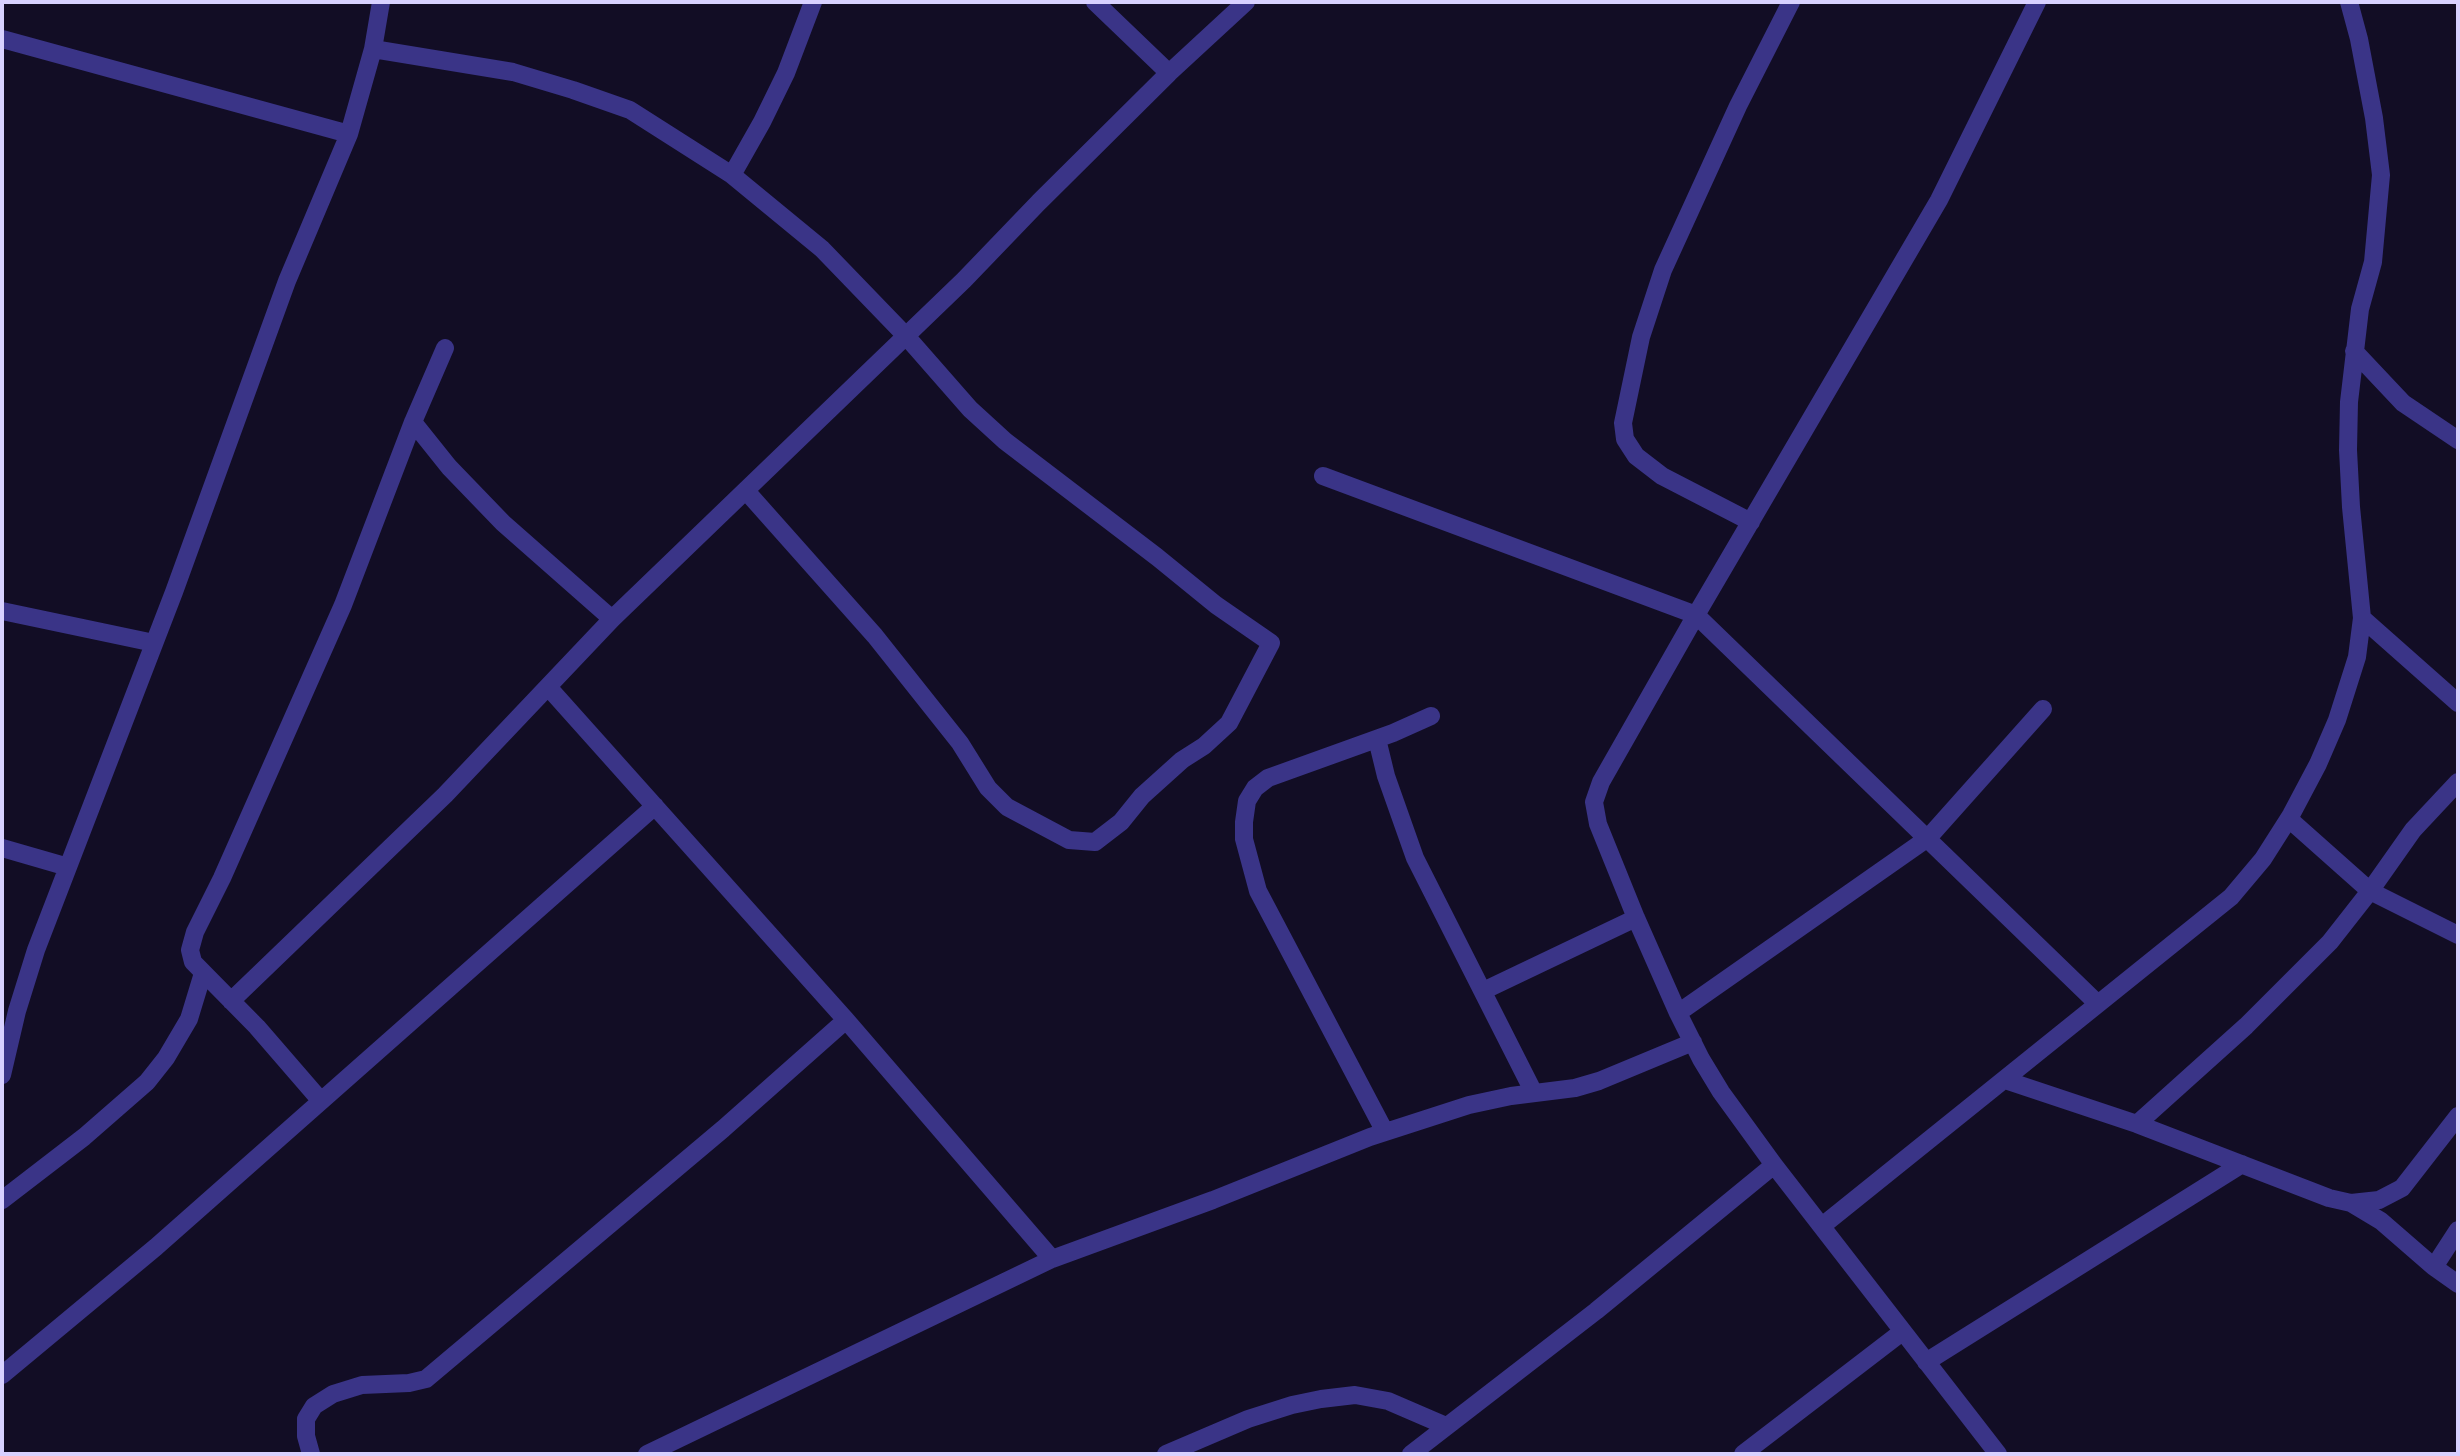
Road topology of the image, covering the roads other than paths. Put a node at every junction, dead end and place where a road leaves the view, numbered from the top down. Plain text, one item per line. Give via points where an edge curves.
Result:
1 (381, 2) edge
2 (813, 2) edge
3 (1095, 2) edge
4 (1246, 2) edge
5 (1791, 2) edge
6 (2037, 2) edge
7 (2348, 2) edge
8 (2, 39) edge
9 (373, 49) junction
10 (1169, 73) junction
11 (349, 134) junction
12 (732, 175) junction
13 (906, 336) junction
14 (445, 348) dead end
15 (2354, 351) junction
16 (413, 422) junction
17 (2458, 440) edge
18 (1323, 476) dead end
19 (747, 492) junction
20 (1751, 522) junction
21 (2, 611) edge
22 (1696, 615) junction
23 (2362, 618) junction
24 (612, 620) junction
25 (154, 643) junction
26 (549, 688) junction
27 (2458, 703) edge
28 (2043, 709) dead end
29 (1431, 716) dead end
30 (1377, 739) junction
31 (2458, 782) edge
32 (655, 806) junction
33 (2289, 818) junction
34 (1928, 838) junction
35 (2, 848) edge
36 (68, 867) junction
37 (2370, 891) junction
38 (1636, 918) junction
39 (2458, 935) edge
40 (203, 973) junction
41 (1483, 991) junction
42 (231, 1001) junction
43 (2098, 1004) junction
44 (1678, 1013) junction
45 (846, 1020) junction
46 (1693, 1042) junction
47 (2, 1075) edge
48 (2005, 1080) junction
49 (1534, 1093) junction
50 (321, 1101) junction
51 (2458, 1116) edge
52 (2137, 1124) junction
53 (1385, 1132) junction
54 (2242, 1164) junction
55 (1774, 1165) junction
56 (2, 1200) edge
57 (2351, 1203) junction
58 (1822, 1226) junction
59 (2458, 1230) edge
60 (1052, 1259) junction
61 (2434, 1267) junction
62 (2458, 1284) edge
63 (1902, 1332) junction
64 (1926, 1362) junction
65 (2, 1375) edge
66 (1446, 1426) junction
67 (311, 1454) edge
68 (647, 1454) edge
69 (1166, 1454) edge
70 (1411, 1454) edge
71 (1743, 1454) edge
72 (1998, 1454) edge

1 - 9 street
2 - 12 street via 786,73
3 - 10 street
4 - 10 street
5 - 20 street via 1663,270 1641,337 1623,423 1625,439 1645,463
6 - 20 street via 1939,200
7 - 15 street via 2371,98 2381,175 2373,262
8 - 11 street
9 - 11 street
9 - 12 street via 513,72 630,110
10 - 13 street
11 - 25 street via 287,281
12 - 13 street via 822,248
13 - 19 street
13 - 19 street via 970,409 1005,441 1271,643 1229,723 1182,760 1095,842 1069,841 1007,807 988,788 960,743 875,636
14 - 16 street
15 - 17 street via 2403,403
15 - 23 street via 2348,450
16 - 24 street via 503,523
16 - 40 street via 343,605 195,932 192,962
18 - 22 street
19 - 24 street
20 - 22 street
21 - 25 street
22 - 34 street
22 - 38 street via 1594,802 1598,824
23 - 27 street
23 - 33 street via 2357,657 2337,720
24 - 26 street
25 - 36 street
26 - 32 street
26 - 42 street
28 - 34 street
29 - 30 street
30 - 41 street via 1415,858
30 - 53 street via 1268,778 1247,801 1244,839 1258,891
31 - 37 street via 2413,830
32 - 45 street
32 - 50 street
33 - 37 street
33 - 43 street via 2254,872 2231,897
34 - 43 street
34 - 44 street
35 - 36 street
36 - 47 street via 32,962
37 - 39 street
37 - 52 street via 2297,976
38 - 41 street
38 - 44 street
40 - 42 street
40 - 56 street via 189,1019 147,1082
41 - 49 street
42 - 50 street
43 - 48 street
44 - 46 street
45 - 60 street
45 - 67 street via 433,1374 409,1383 362,1385 314,1406 306,1419
46 - 49 street via 1599,1081
46 - 55 street via 1721,1092
48 - 52 street
48 - 58 street
49 - 53 street via 1469,1105
50 - 65 street
51 - 57 street via 2402,1188 2379,1200
52 - 54 street
53 - 60 street
54 - 57 street
54 - 64 street
55 - 58 street
55 - 66 street
57 - 61 street via 2381,1221
58 - 63 street
59 - 61 street
60 - 68 street
61 - 62 street
63 - 64 street
63 - 71 street
64 - 72 street
66 - 69 street via 1388,1401 1355,1395 1292,1405
66 - 70 street

